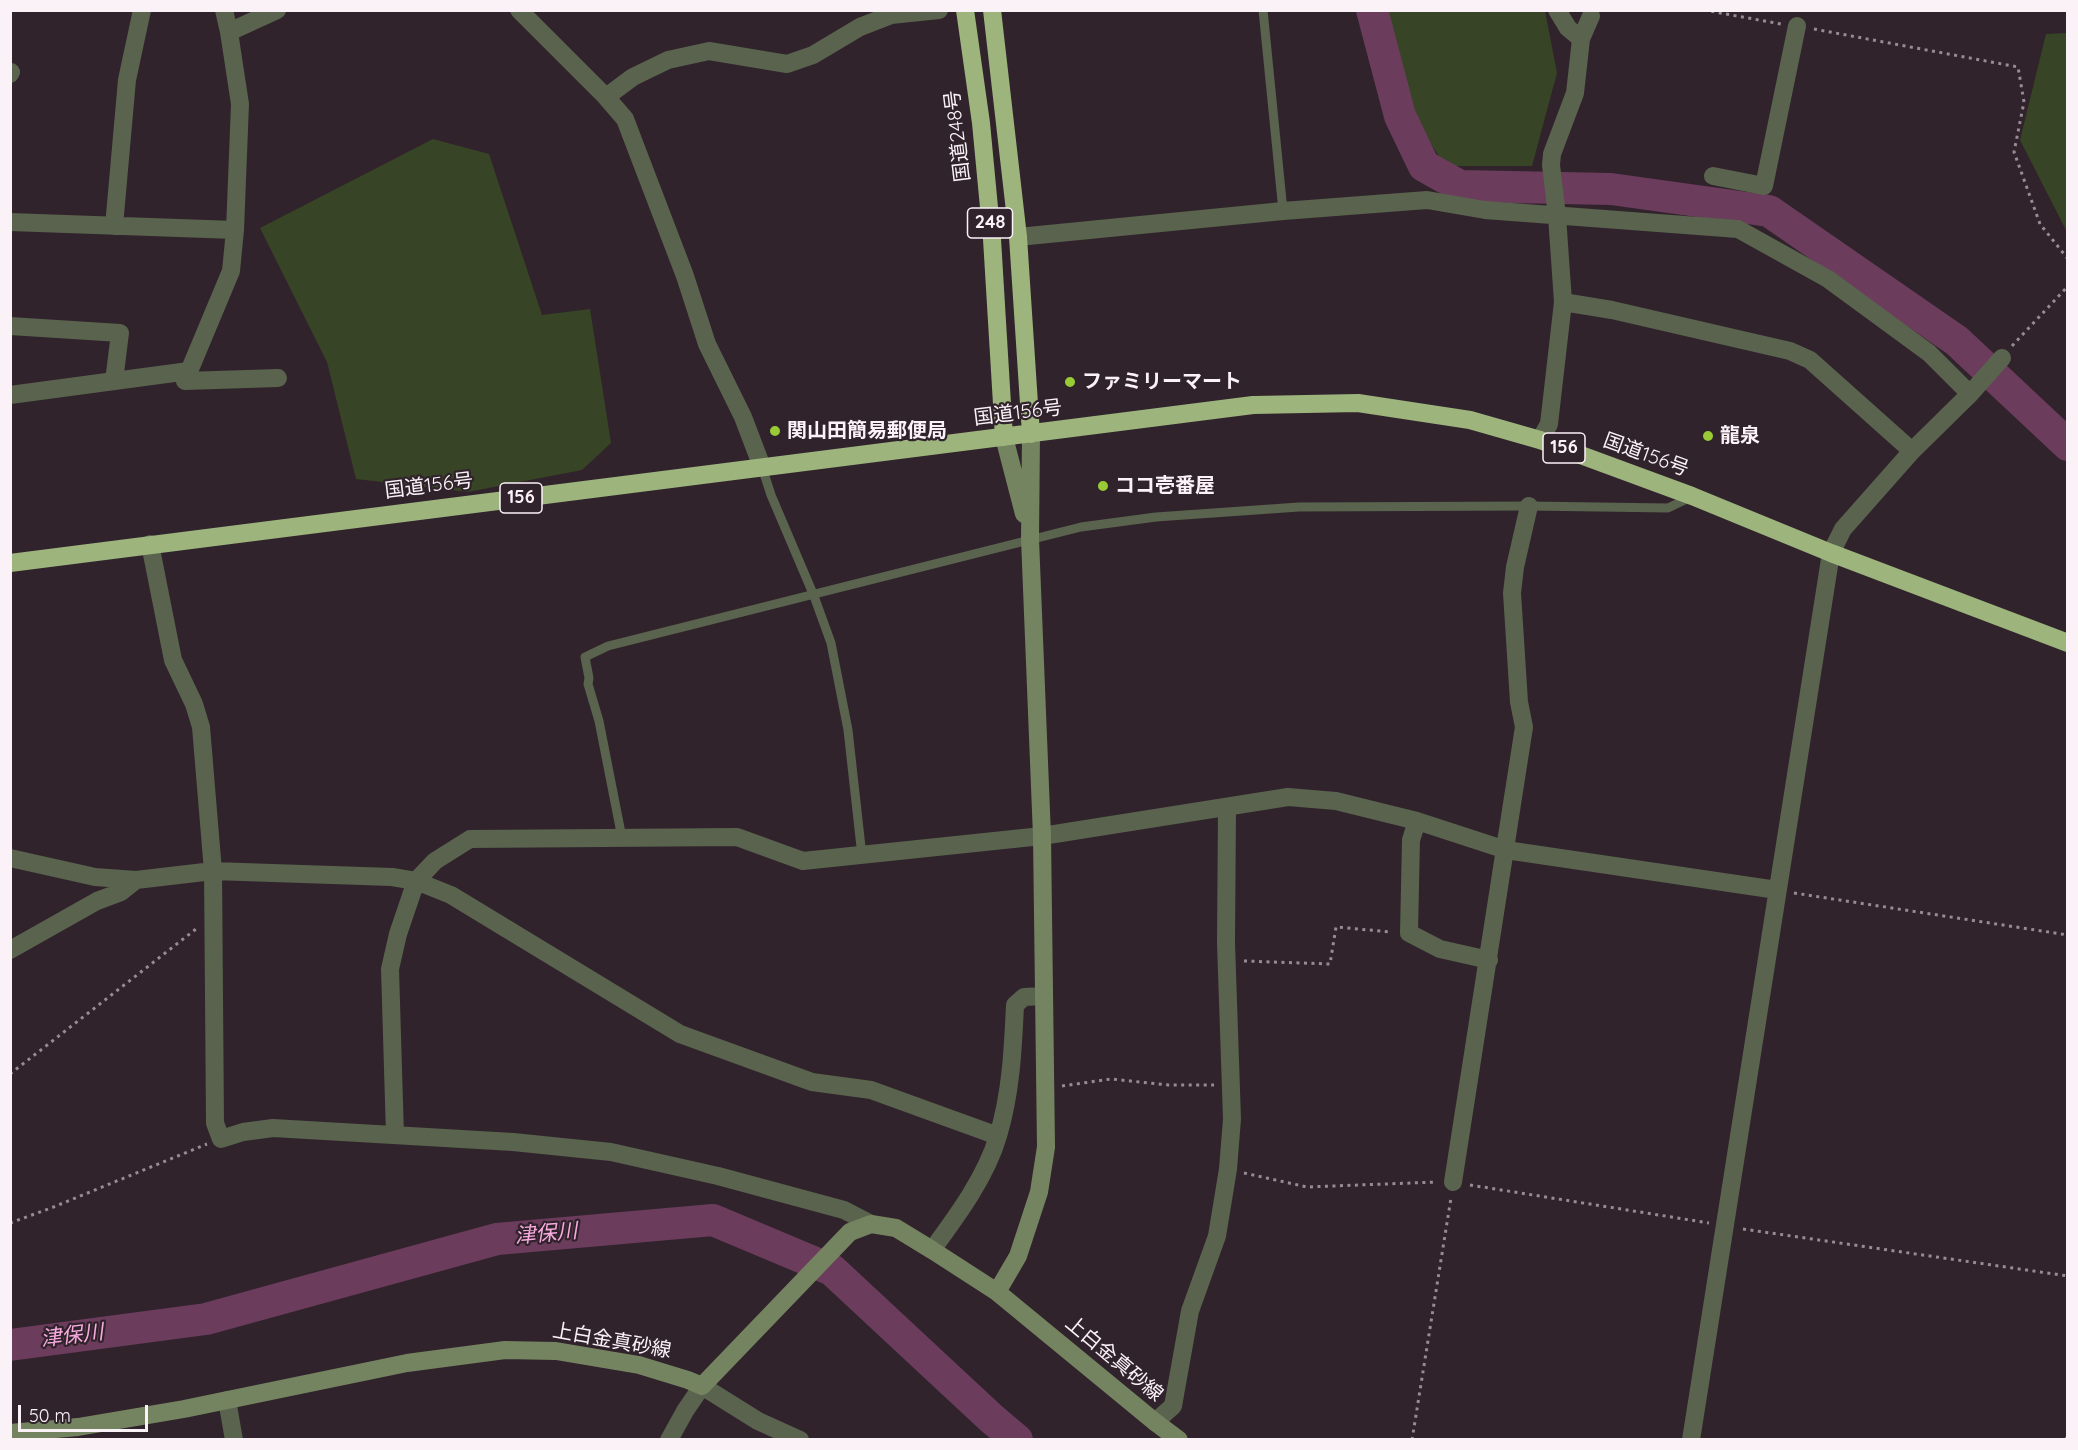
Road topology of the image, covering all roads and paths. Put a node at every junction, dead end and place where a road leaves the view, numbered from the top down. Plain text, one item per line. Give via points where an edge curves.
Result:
1 (142, 10) edge
2 (224, 10) edge
3 (277, 10) edge
4 (519, 10) edge
5 (939, 10) edge
6 (965, 10) edge
7 (992, 10) edge
8 (1263, 10) edge
9 (1557, 10) edge
10 (1704, 10) edge
11 (1591, 16) dead end
12 (1797, 26) junction
13 (230, 32) junction
14 (1581, 39) junction
15 (606, 97) junction
16 (1713, 176) dead end
17 (1283, 211) junction
18 (1556, 212) junction
19 (10, 222) edge
20 (114, 226) junction
21 (235, 230) junction
22 (1018, 237) junction
23 (2067, 259) edge
24 (2067, 286) edge
25 (1563, 302) junction
26 (10, 326) edge
27 (2002, 358) joint
28 (189, 371) junction
29 (278, 378) dead end
30 (114, 381) junction
31 (1973, 391) junction
32 (10, 395) edge
33 (1031, 434) junction
34 (1004, 437) junction
35 (1540, 440) junction
36 (1911, 451) junction
37 (762, 467) junction
38 (1692, 496) junction
39 (1529, 506) junction
40 (1030, 539) junction
41 (150, 544) junction
42 (1831, 553) junction
43 (10, 563) edge
44 (813, 596) junction
45 (2067, 643) edge
46 (1227, 808) junction
47 (1418, 821) junction
48 (1042, 836) junction
49 (622, 838) junction
50 (1506, 850) junction
51 (862, 856) junction
52 (10, 858) edge
53 (213, 871) junction
54 (136, 880) junction
55 (416, 881) junction
56 (1777, 890) junction
57 (213, 921) junction
58 (1409, 933) junction
59 (2067, 935) edge
60 (10, 950) edge
61 (1489, 960) junction
62 (1227, 961) junction
63 (1044, 996) junction
64 (10, 1074) edge
65 (1232, 1086) junction
66 (1045, 1088) junction
67 (395, 1135) junction
68 (998, 1136) junction
69 (221, 1139) junction
70 (1228, 1169) junction
71 (1453, 1182) junction
72 (10, 1223) edge
73 (871, 1224) junction
74 (1725, 1226) junction
75 (932, 1250) junction
76 (2067, 1276) edge
77 (998, 1292) junction
78 (706, 1382) junction
79 (227, 1400) junction
80 (1155, 1422) junction
81 (2067, 1432) edge
82 (10, 1433) edge
83 (234, 1440) edge
84 (669, 1440) edge
85 (800, 1440) edge
86 (1179, 1440) edge
87 (1412, 1440) edge
88 (1691, 1440) edge
89 (2066, 1440) edge

1 - 20 street via 127,80
2 - 13 street
3 - 13 street
4 - 15 street
5 - 15 street via 891,15 860,27 813,55 787,63 710,51 668,60 633,77
6 - 34 highway, 国道248号 / 248 via 992,239
7 - 22 highway, 248
8 - 17 lane
9 - 14 street via 1568,28
10 - 12 path
11 - 14 street
12 - 16 street via 1764,186
12 - 23 path via 2018,66 2024,102 2014,152 2040,224
13 - 21 street via 240,104
14 - 18 street via 1575,93 1552,154
15 - 37 street via 625,119 686,276 707,344 743,417
17 - 18 street via 1427,200 1485,210
17 - 22 street
18 - 25 street
18 - 31 street via 1738,229 1828,279 1929,353
19 - 20 street
20 - 21 street
21 - 28 street via 231,271
22 - 33 highway, 248
24 - 27 path
25 - 35 street via 1549,424
25 - 36 street via 1790,351 1810,360
26 - 30 street via 120,333
27 - 31 street
28 - 29 street via 184,381
28 - 30 street
30 - 32 street
31 - 36 street
33 - 34 highway, 国道156号 / 156
33 - 35 highway, 国道156号 / 156 via 1253,405 1358,404 1470,420
33 - 40 main road
34 - 37 highway, 国道156号 / 156
34 - 40 main road
35 - 38 highway, 国道156号 / 156
36 - 42 street via 1843,529
37 - 41 highway, 国道156号 / 156
37 - 44 lane
38 - 39 lane via 1668,508
38 - 42 highway, 国道156号 / 156
39 - 40 lane via 1299,507 1156,517 1081,526
39 - 50 street via 1512,593 1524,727
40 - 44 lane
40 - 48 main road
41 - 43 highway, 国道156号 / 156
41 - 53 street via 173,660 201,727
42 - 45 highway, 国道156号 / 156
42 - 56 street
44 - 49 lane via 608,646 585,657
44 - 51 lane via 831,643 848,730
46 - 47 street via 1288,797 1336,801
46 - 48 street
46 - 62 street
47 - 50 street
47 - 58 street via 1411,840
48 - 51 street
48 - 63 main road
49 - 51 street via 736,837 803,861
49 - 55 street via 470,839 435,861
50 - 56 street
50 - 61 street
52 - 54 street via 95,877
53 - 54 street
53 - 55 street
53 - 57 street
54 - 60 street via 122,892 97,901
55 - 67 street via 390,969
55 - 68 street via 451,895 680,1034 812,1082 871,1090
56 - 59 path
56 - 74 street
57 - 64 path via 201,924
57 - 69 street via 215,1123
58 - 61 street via 1440,949
58 - 62 path via 1336,927 1330,964
61 - 71 street
62 - 65 street
63 - 66 main road
63 - 68 street via 1024,998 1015,1005 1008,1093
65 - 66 path via 1111,1079
65 - 70 street
66 - 77 main road via 1046,1147 1039,1192 1018,1256
67 - 69 street via 273,1128
67 - 73 street via 611,1152 844,1210
68 - 75 street via 974,1186
69 - 72 path
70 - 71 path via 1307,1187
70 - 80 street via 1217,1236 1190,1311 1173,1406
71 - 74 path
71 - 87 path
73 - 75 main road, 上白金真砂線 via 896,1228
73 - 78 main road via 850,1232
74 - 76 path
74 - 88 street
75 - 77 main road, 上白金真砂線
77 - 80 main road, 上白金真砂線
78 - 79 main road, 上白金真砂線 via 639,1365 556,1351 505,1350 407,1363
78 - 84 street
78 - 85 street via 758,1421
79 - 82 main road, 上白金真砂線 via 78,1427
79 - 83 street
80 - 86 main road, 上白金真砂線
81 - 89 path

